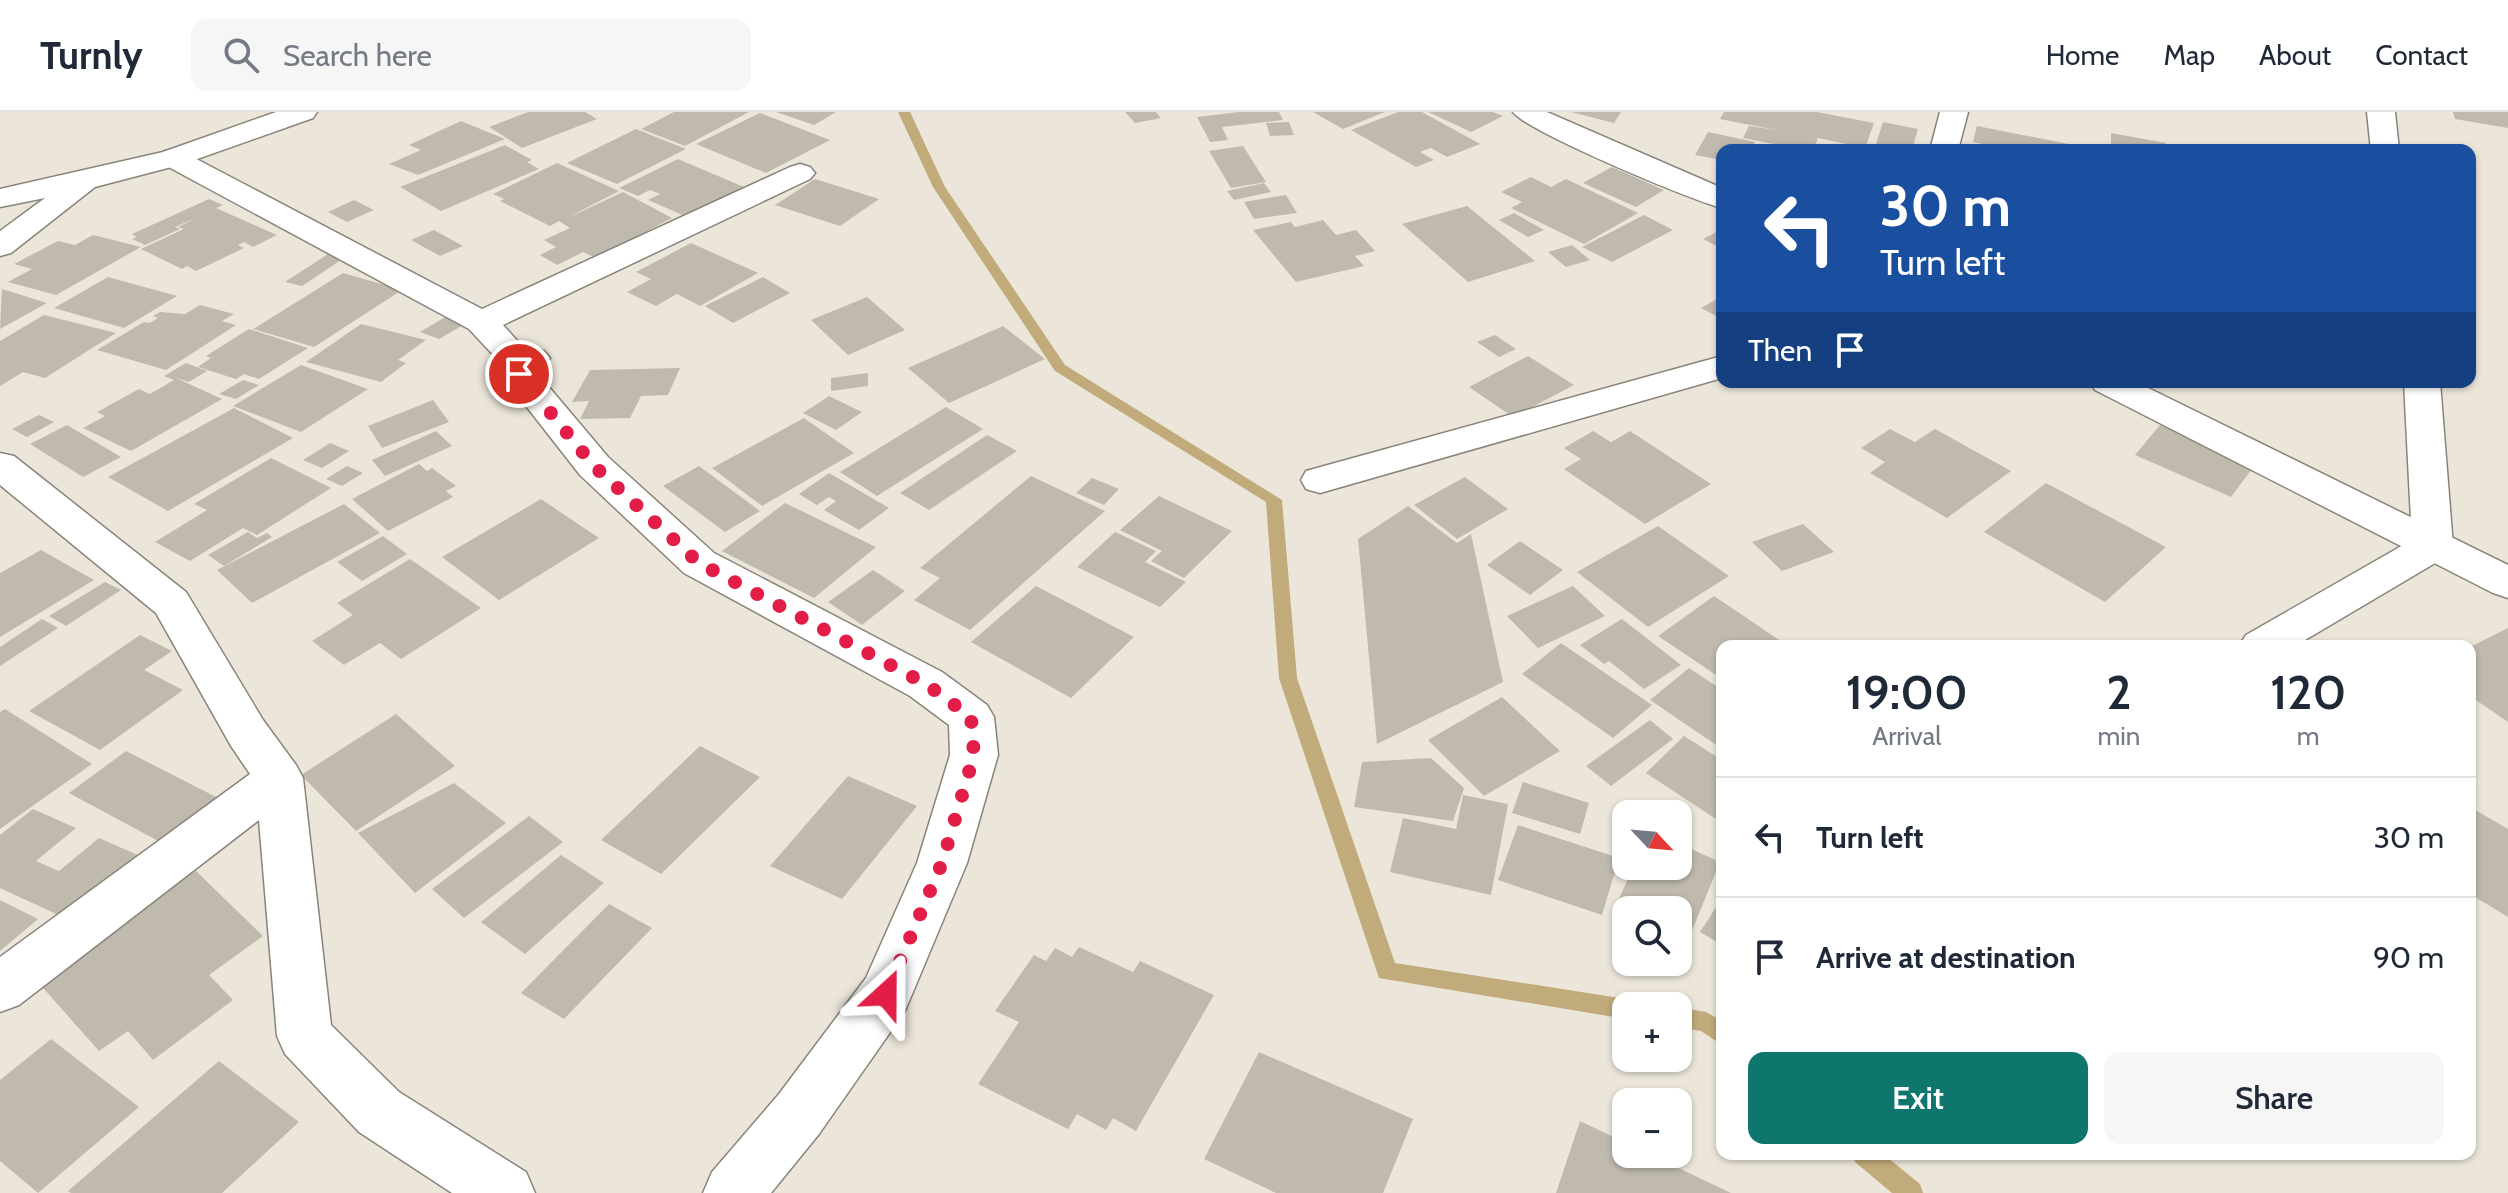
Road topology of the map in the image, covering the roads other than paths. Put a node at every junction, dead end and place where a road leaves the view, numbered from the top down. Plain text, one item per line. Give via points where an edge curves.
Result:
1 (303, 112) edge
2 (1527, 112) edge
3 (1954, 112) edge
4 (2381, 112) edge
5 (1946, 144) edge
6 (2384, 144) edge
7 (173, 158) junction
8 (800, 173) dead end
9 (89, 180) junction
10 (1716, 196) edge
11 (0, 198) edge
12 (0, 246) edge
13 (481, 322) junction
14 (1716, 369) edge
15 (2120, 388) edge
16 (2422, 388) edge
17 (0, 465) edge
18 (1320, 480) dead end
19 (2433, 546) junction
20 (2508, 583) edge
21 (2271, 640) edge
22 (279, 778) junction
23 (0, 988) edge
24 (505, 1193) edge
25 (733, 1193) edge

1 - 7 street
2 - 10 street
3 - 5 street
4 - 6 street
7 - 9 street
7 - 13 street
8 - 13 street
9 - 11 street
9 - 12 street
13 - 25 street via 509,352 532,358 519,374 594,466 699,563 926,684 971,717 974,755 946,849 886,994 799,1114
14 - 18 street
15 - 19 street
16 - 19 street
17 - 22 street via 171,603
19 - 20 street
19 - 21 street
22 - 23 street
22 - 24 street via 305,1036 379,1112

